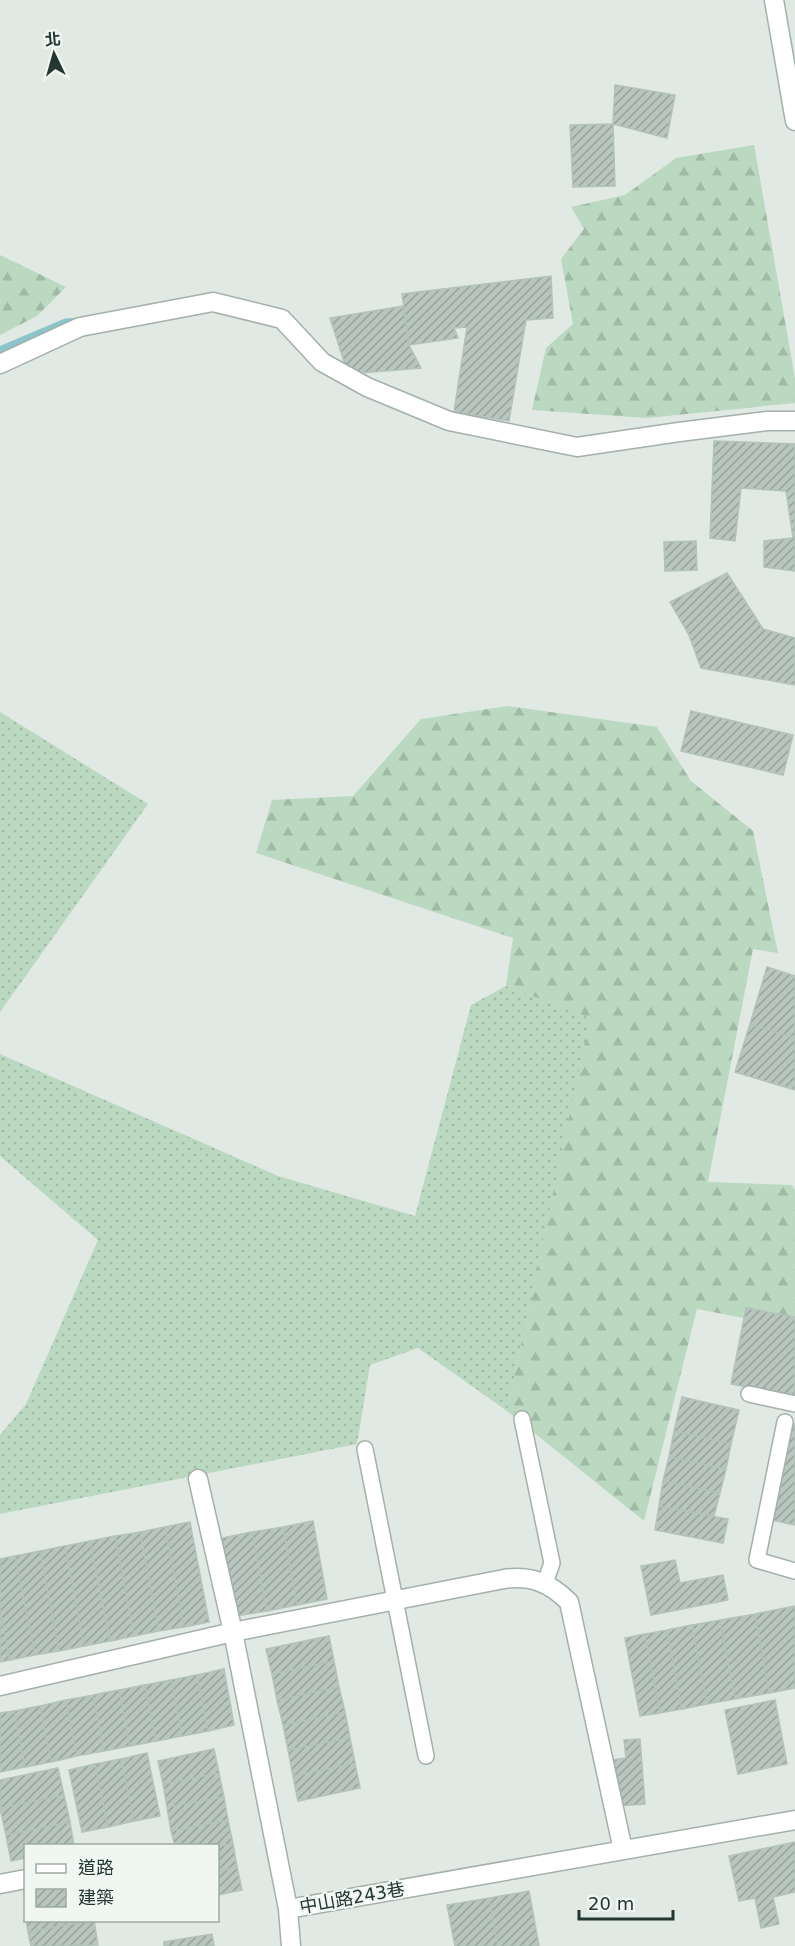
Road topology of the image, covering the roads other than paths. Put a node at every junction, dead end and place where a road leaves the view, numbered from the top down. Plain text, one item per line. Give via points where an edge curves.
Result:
1 (774, 0) edge
2 (795, 121) edge
3 (0, 364) edge
4 (795, 421) edge
5 (749, 1394) dead end
6 (795, 1404) edge
7 (522, 1419) dead end
8 (785, 1422) dead end
9 (365, 1449) dead end
10 (198, 1479) dead end
11 (795, 1571) edge
12 (545, 1583) junction
13 (396, 1601) junction
14 (233, 1632) junction
15 (0, 1686) edge
16 (426, 1756) dead end
17 (795, 1820) edge
18 (623, 1850) junction
19 (24, 1879) edge
20 (0, 1884) edge
21 (288, 1909) junction
22 (291, 1946) edge

1 - 2 street
3 - 4 street via 80,327 213,302 282,319 322,362 367,387 449,421 472,426 577,447 767,421
5 - 6 lane
7 - 12 lane via 552,1563
8 - 11 lane via 757,1560
9 - 13 lane
10 - 14 street, 中山路243巷
12 - 13 street via 518,1577
12 - 18 street via 570,1602
13 - 14 street
13 - 16 lane
14 - 15 street
14 - 21 street, 中山路243巷
17 - 18 street, 中山路243巷
18 - 21 street, 中山路243巷
19 - 20 street
21 - 22 street

